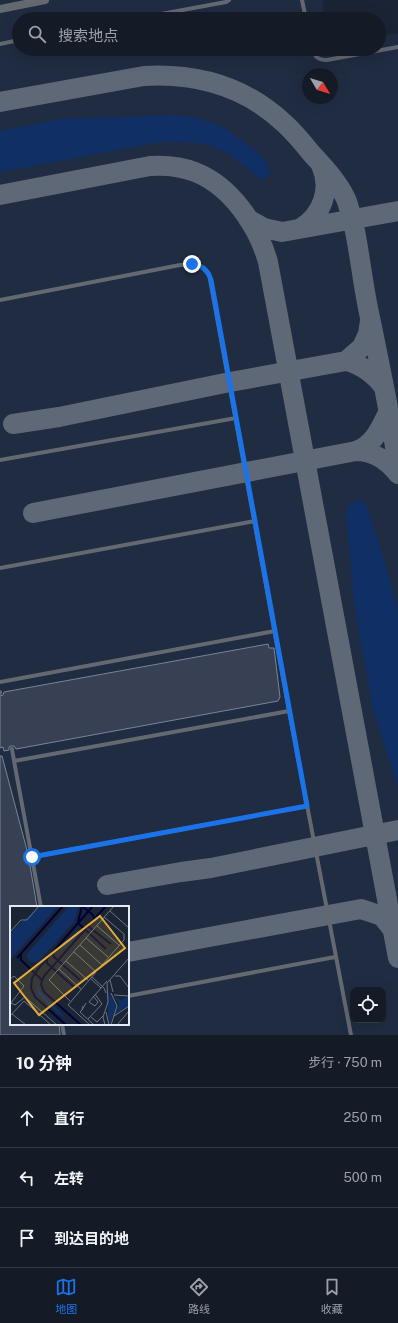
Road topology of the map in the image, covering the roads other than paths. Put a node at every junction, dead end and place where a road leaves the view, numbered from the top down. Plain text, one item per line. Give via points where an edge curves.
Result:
1 (45, 0) edge
2 (229, 0) edge
3 (302, 0) edge
4 (0, 8) edge
5 (172, 12) edge
6 (305, 12) edge
7 (12, 41) edge
8 (0, 44) edge
9 (398, 47) edge
10 (386, 49) edge
11 (316, 56) edge
12 (349, 56) edge
13 (0, 300) edge
14 (236, 418) junction
15 (0, 460) edge
16 (255, 521) junction
17 (0, 568) edge
18 (275, 630) junction
19 (0, 682) edge
20 (289, 711) junction
21 (12, 749) dead end
22 (14, 760) junction
23 (307, 806) junction
24 (32, 857) junction
25 (41, 906) edge
26 (335, 957) junction
27 (129, 996) edge
28 (62, 1025) edge
29 (64, 1035) edge
30 (351, 1035) edge

1 - 4 street
2 - 5 lane
3 - 6 lane
7 - 8 lane
9 - 10 lane
11 - 12 lane via 320,60 327,60
13 - 14 lane via 180,265 198,264 206,270 211,280
14 - 15 lane
14 - 16 lane
16 - 17 lane
16 - 18 lane
18 - 19 lane
18 - 20 lane
20 - 22 lane
20 - 23 lane
21 - 22 lane
22 - 24 lane
23 - 24 lane
23 - 26 lane
24 - 25 lane
26 - 27 lane
26 - 30 lane
28 - 29 lane

